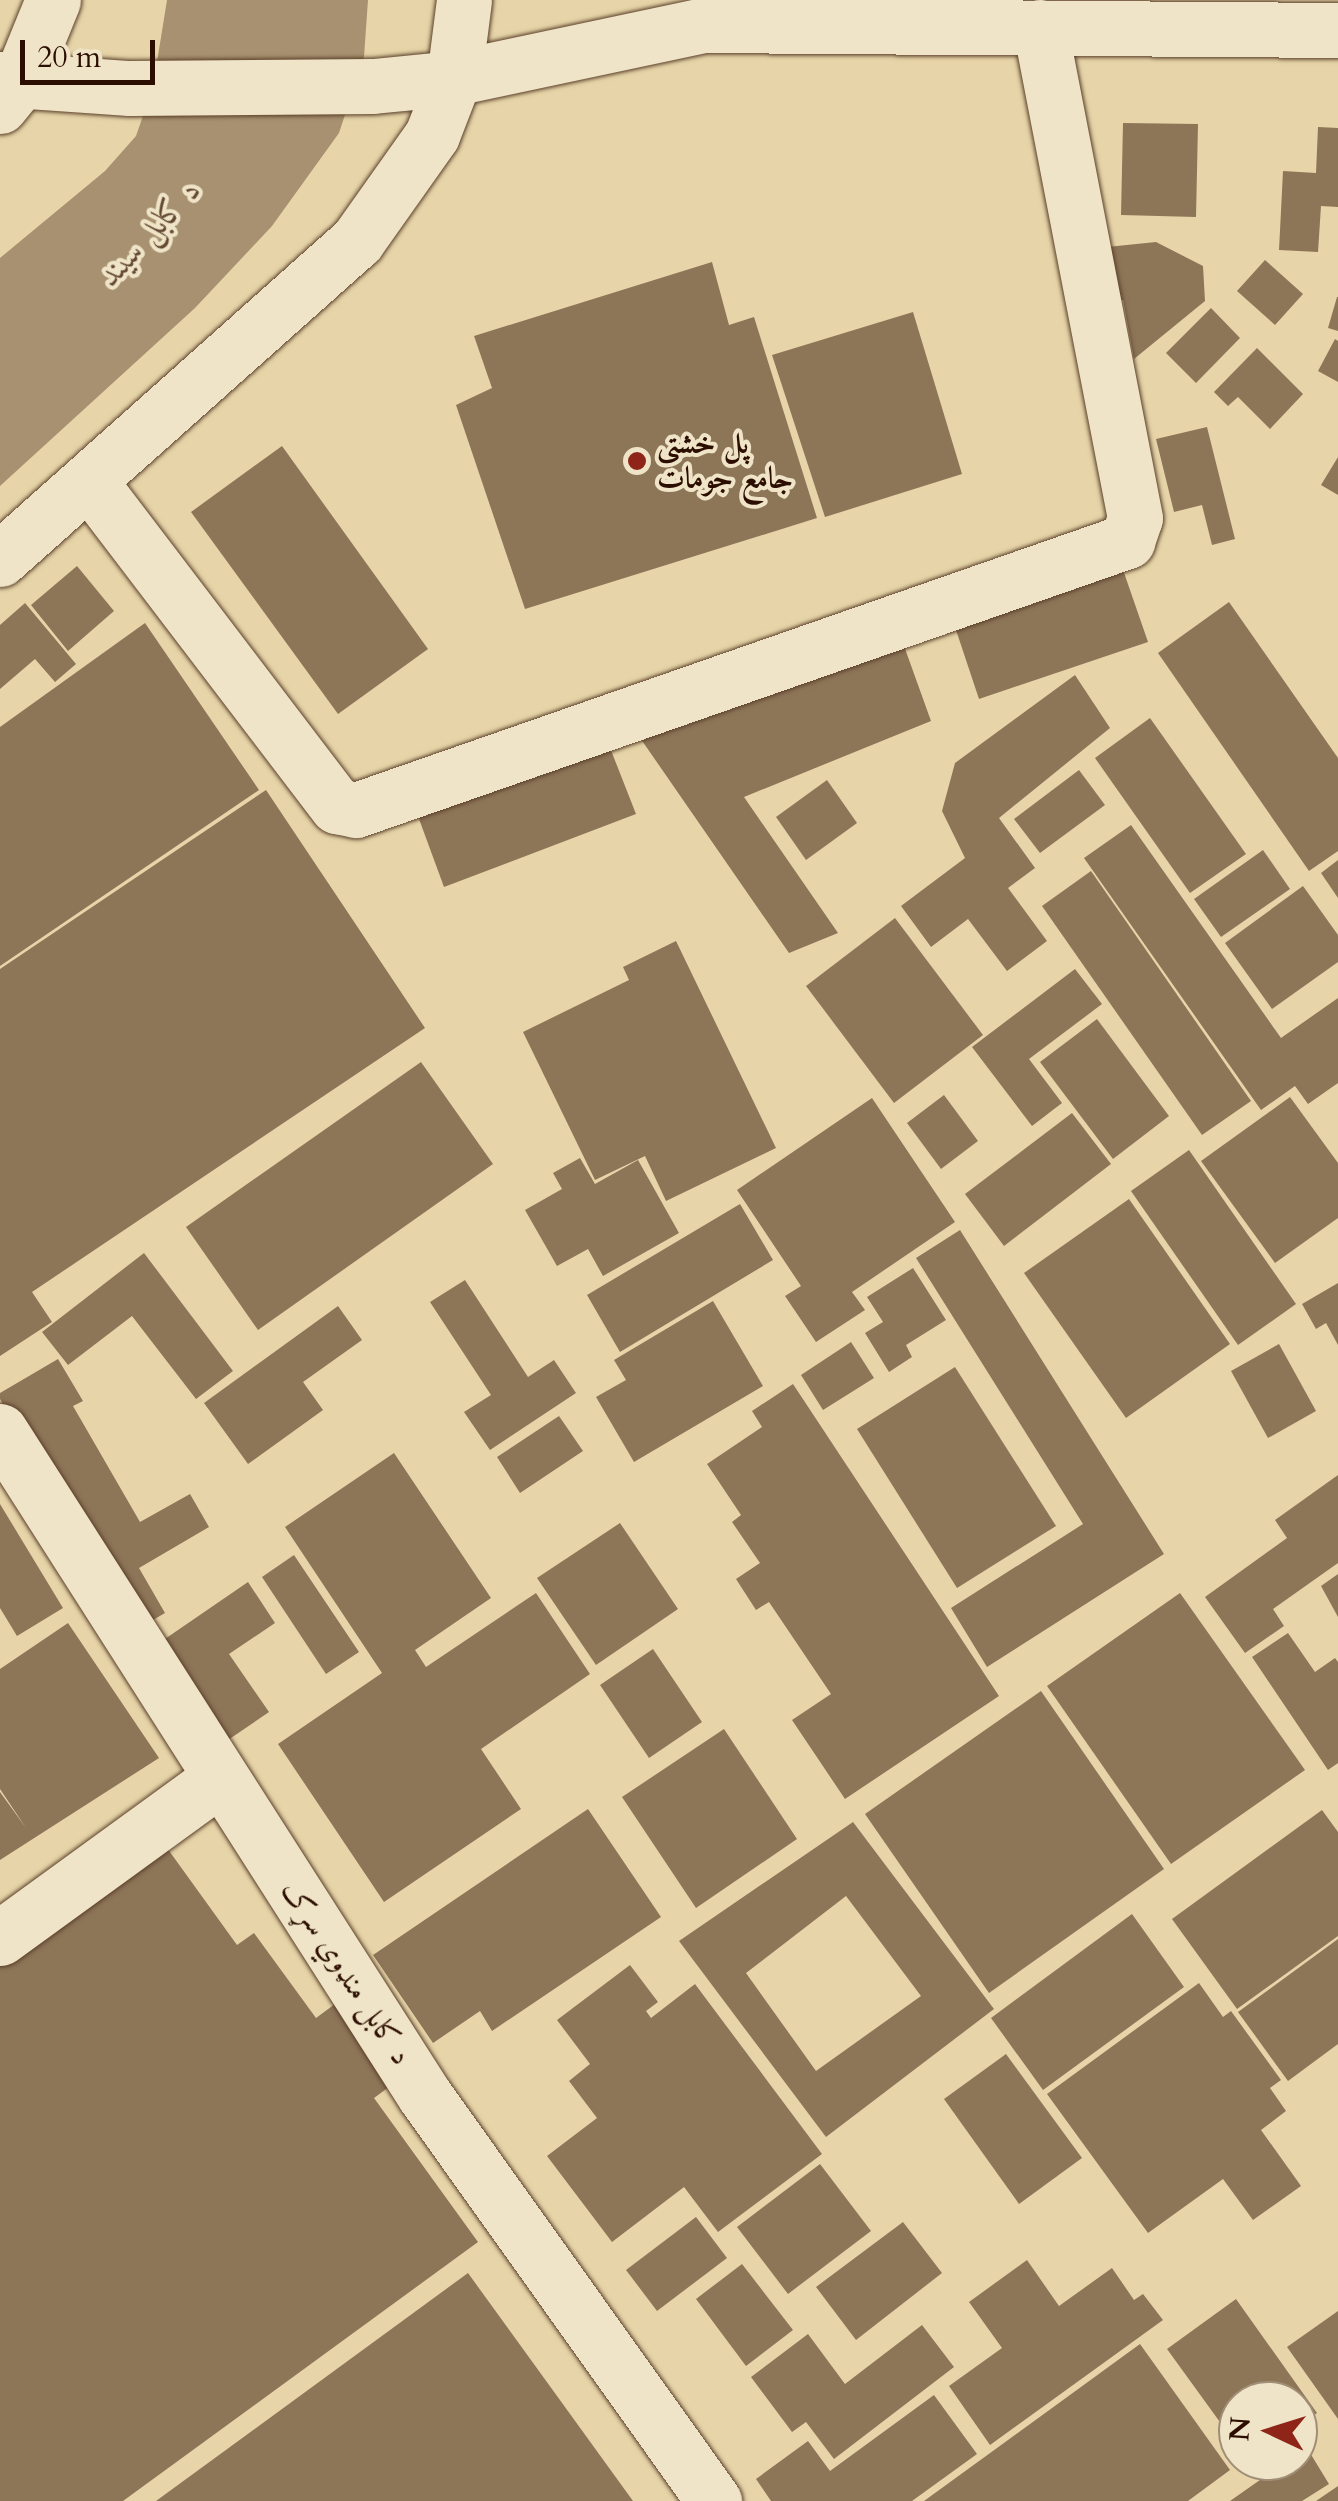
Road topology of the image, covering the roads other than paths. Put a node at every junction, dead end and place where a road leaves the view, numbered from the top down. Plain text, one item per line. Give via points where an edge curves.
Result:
1 (53, 0) edge
2 (464, 0) edge
3 (1040, 27) junction
4 (1338, 30) edge
5 (454, 78) junction
6 (6, 89) edge
7 (89, 480) junction
8 (0, 559) edge
9 (0, 1431) edge
10 (220, 1778) junction
11 (0, 1938) edge
12 (714, 2501) edge

1 - 6 street
2 - 5 street
3 - 4 street
3 - 5 street via 704,25
3 - 7 street via 1135,518 1127,541 356,810 337,806
5 - 6 street via 372,86
5 - 7 street via 415,164 356,240
7 - 8 street
9 - 10 street, د کابل منډوي سړک
10 - 11 street
10 - 12 street, د کابل منډوي سړک via 425,2096

